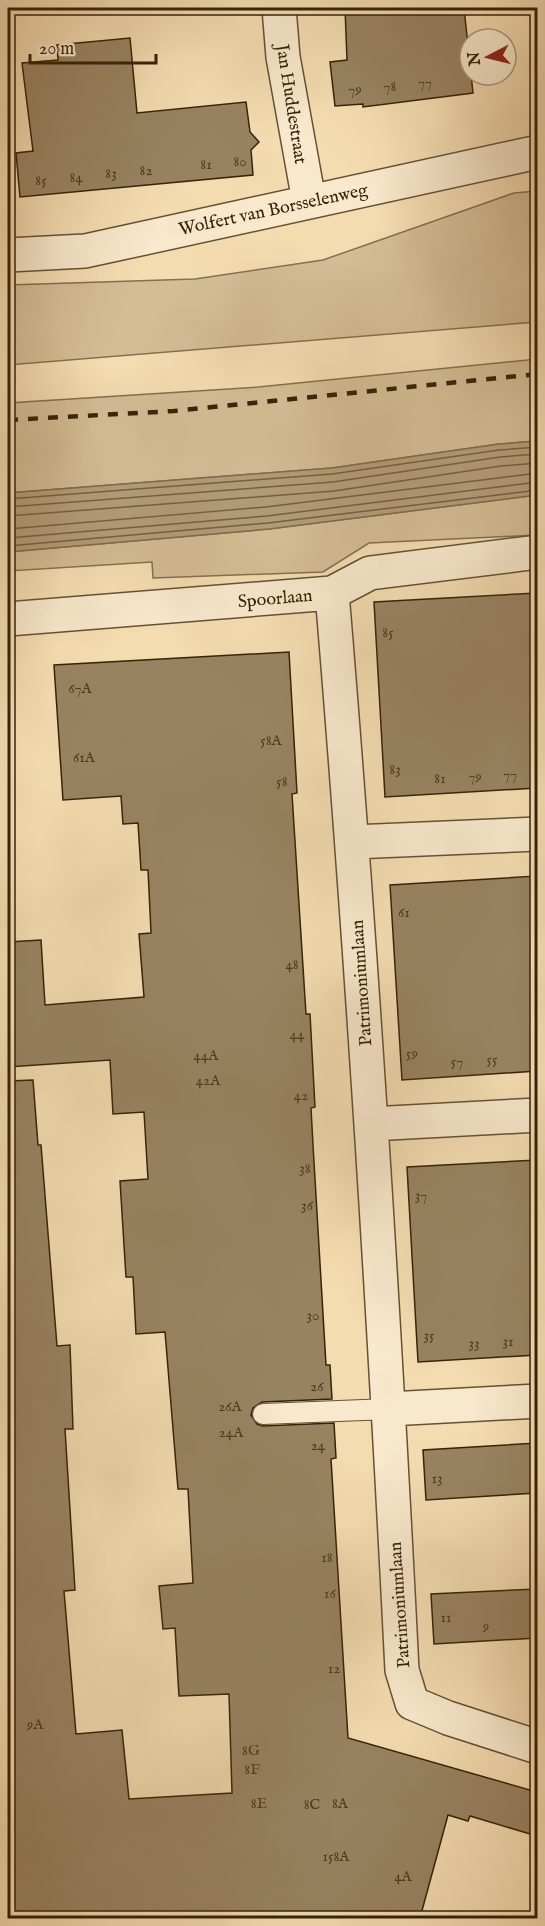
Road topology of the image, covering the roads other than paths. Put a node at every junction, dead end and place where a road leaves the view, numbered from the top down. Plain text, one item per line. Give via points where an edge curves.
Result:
1 (279, 8) edge
2 (537, 152) edge
3 (309, 201) junction
4 (8, 255) edge
5 (537, 552) edge
6 (332, 593) junction
7 (8, 619) edge
8 (537, 834) edge
9 (353, 842) junction
10 (537, 1115) edge
11 (371, 1124) junction
12 (537, 1401) edge
13 (389, 1409) junction
14 (263, 1414) dead end
15 (537, 1747) edge

1 - 3 street, Jan Huddestraat via 283,57
2 - 3 street, Wolfert van Borsselenweg
3 - 4 street, Wolfert van Borsselenweg via 85,251
5 - 6 street, Spoorlaan via 370,573
6 - 7 street, Spoorlaan
6 - 9 street, Patrimoniumlaan
8 - 9 street
9 - 11 street, Patrimoniumlaan
10 - 11 street
11 - 13 street, Patrimoniumlaan
12 - 13 street
13 - 14 lane
13 - 15 street, Patrimoniumlaan via 402,1670 412,1703

